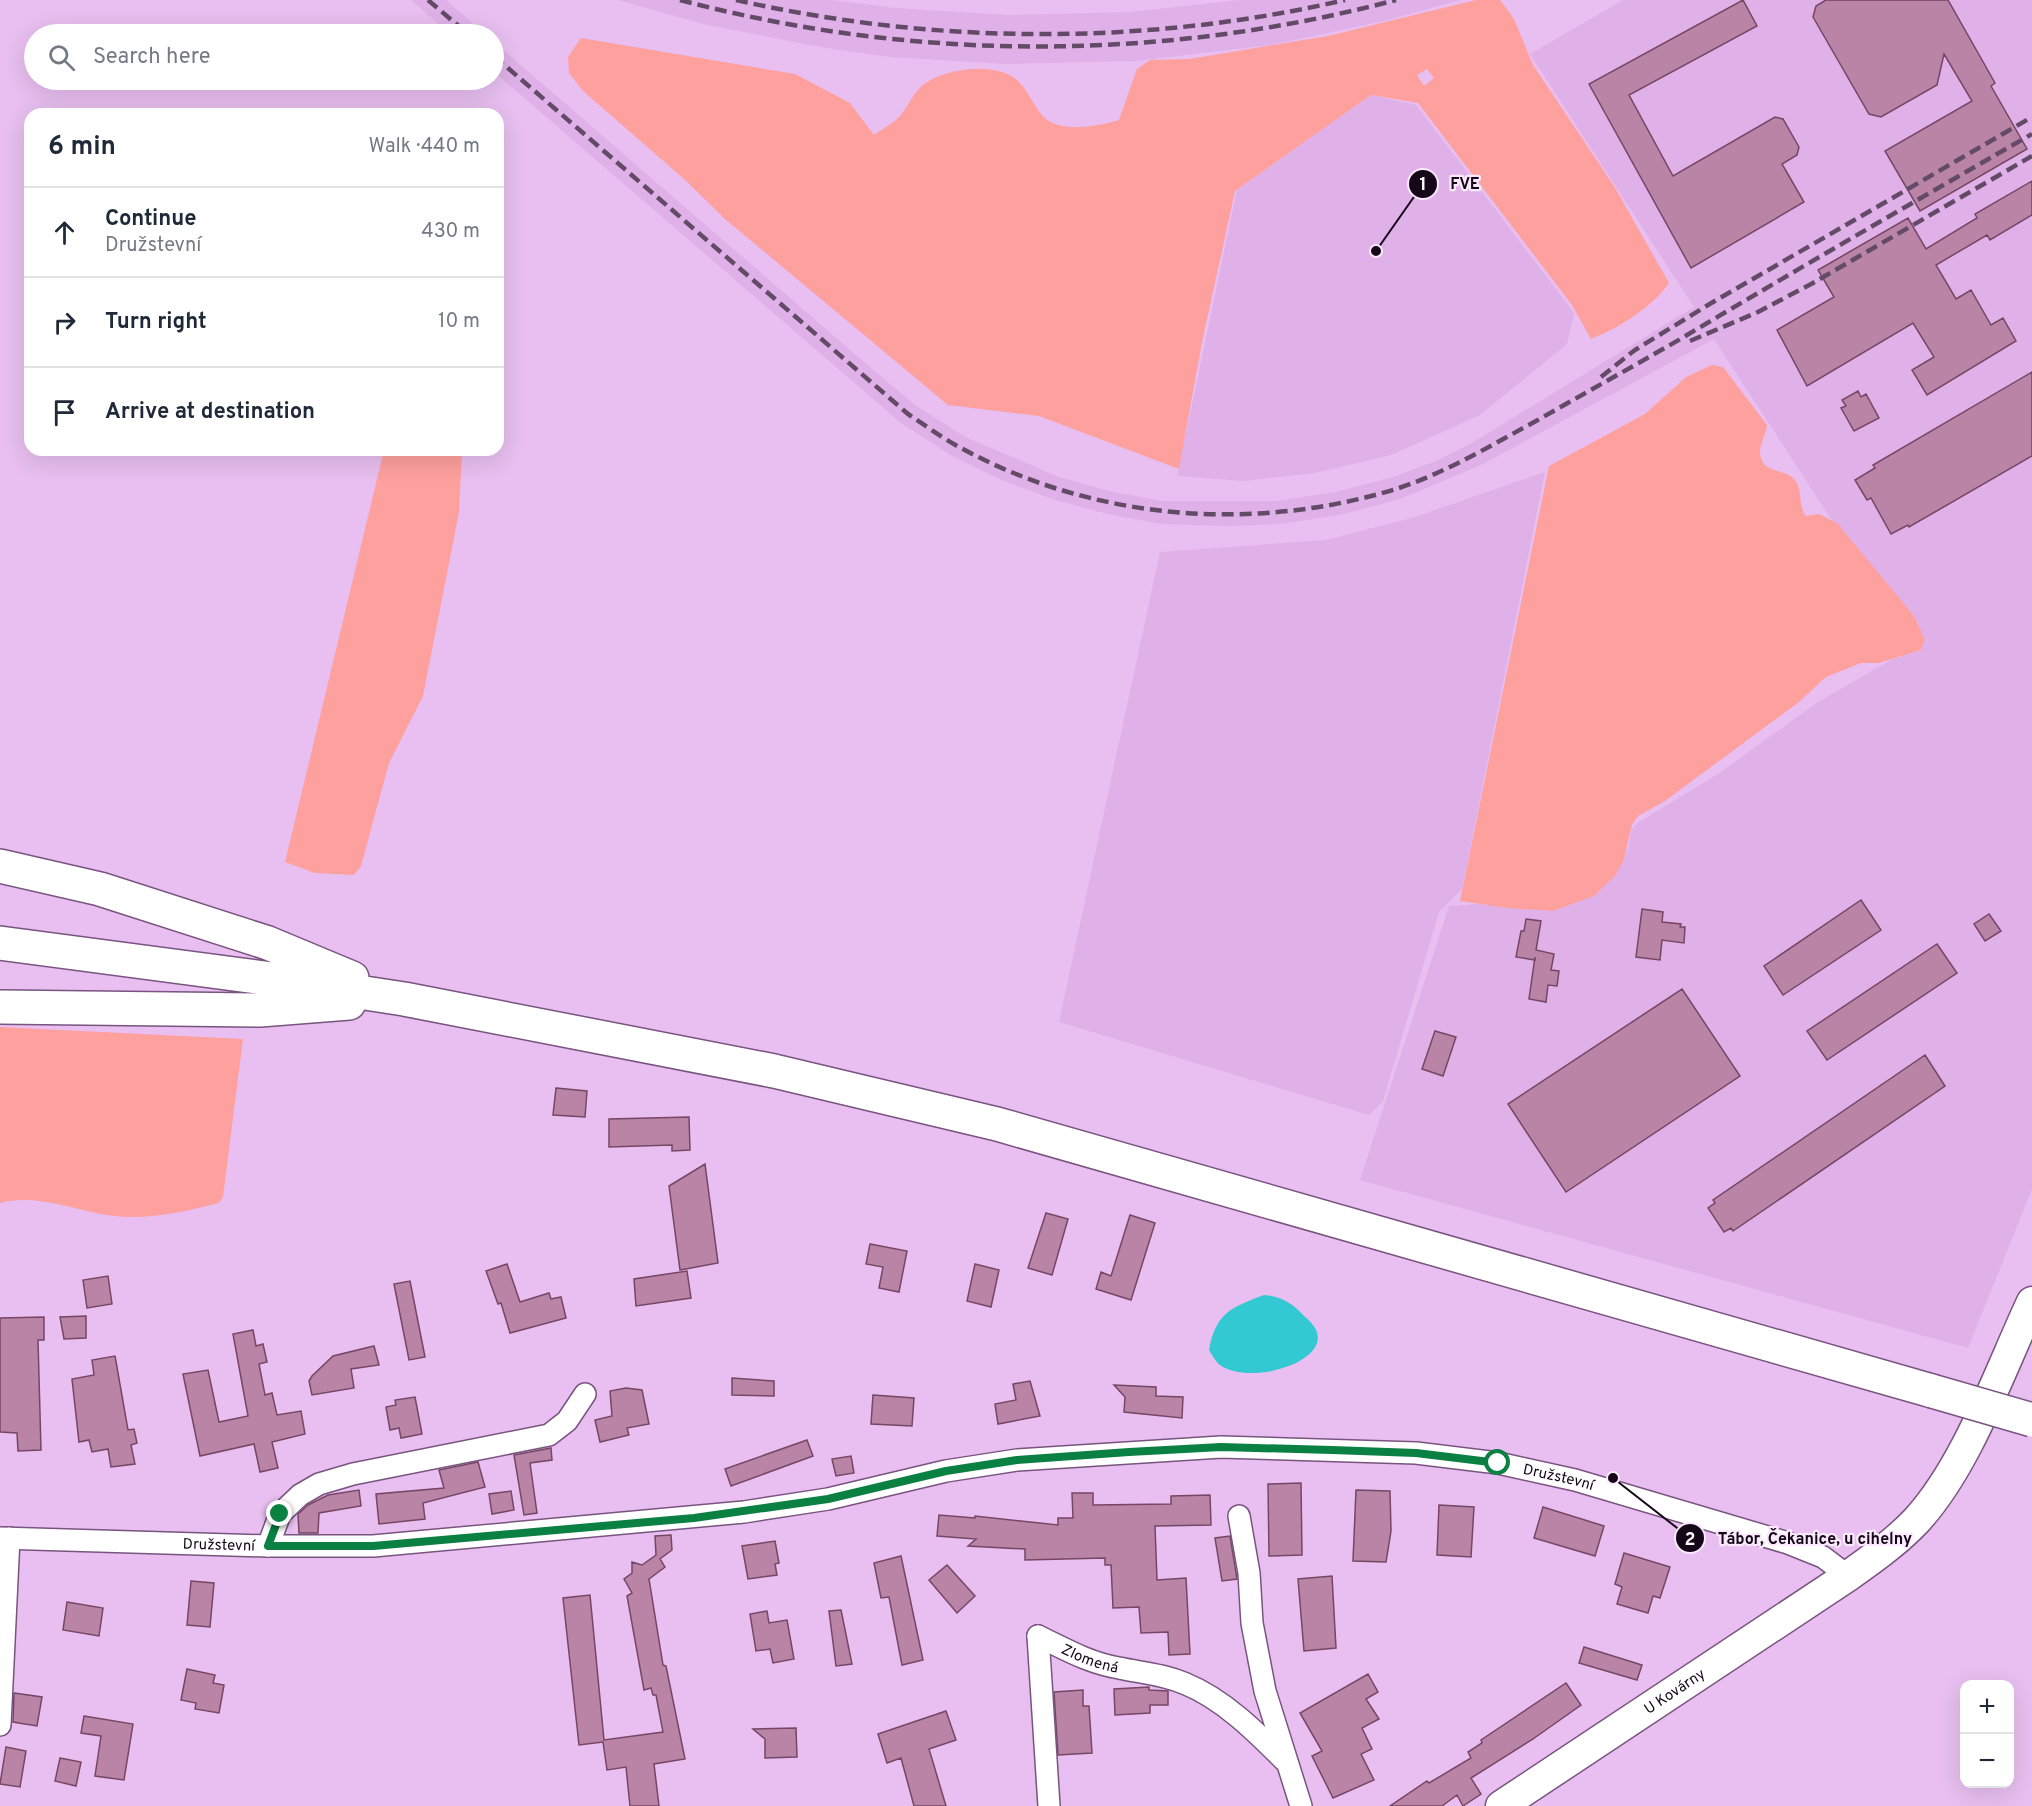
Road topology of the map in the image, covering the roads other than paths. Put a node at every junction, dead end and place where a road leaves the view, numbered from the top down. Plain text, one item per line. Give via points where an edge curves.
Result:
1 (0, 866) edge
2 (0, 943) edge
3 (404, 999) junction
4 (0, 1007) edge
5 (2032, 1302) edge
6 (585, 1394) dead end
7 (2032, 1420) edge
8 (1239, 1516) dead end
9 (4, 1538) edge
10 (268, 1546) junction
11 (1848, 1576) junction
12 (0, 1725) edge
13 (1286, 1762) junction
14 (1049, 1806) edge
15 (1301, 1806) edge
16 (1501, 1806) edge

1 - 3 main road via 100,889 268,943
2 - 3 main road
3 - 4 main road via 260,1010
3 - 7 main road, bridge via 774,1071 997,1124
5 - 11 street, U Kovárny via 1957,1462 1937,1493 1892,1544
6 - 10 street via 567,1421 549,1435 353,1474 320,1485 300,1495 280,1514
8 - 13 street, Zlomená via 1249,1573 1252,1623 1265,1691
9 - 10 street, Družstevní
9 - 12 street
10 - 11 street, Družstevní via 373,1546 694,1518 828,1499 934,1473 1017,1460 1241,1447 1416,1453 1536,1470 1788,1543 1823,1557
11 - 16 street, U Kovárny
13 - 14 street, Zlomená via 1250,1727 1188,1684 1152,1672 1082,1658 1038,1636
13 - 15 street, Zlomená

